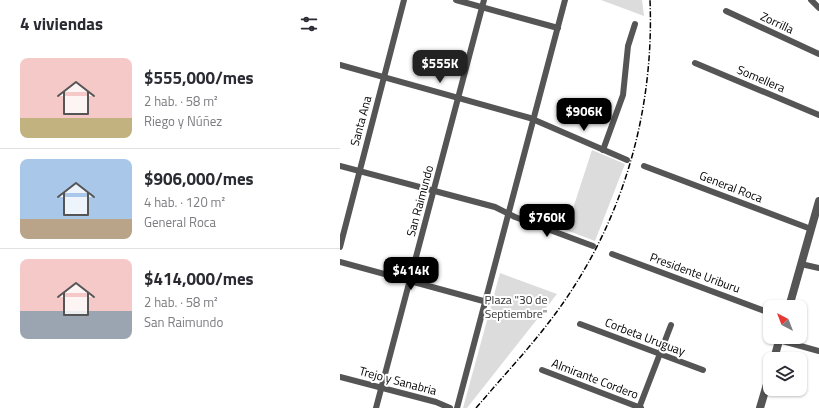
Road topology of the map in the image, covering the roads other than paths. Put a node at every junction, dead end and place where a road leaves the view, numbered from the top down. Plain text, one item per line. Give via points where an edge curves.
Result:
1 (404, 0) edge
2 (456, 0) edge
3 (484, 0) edge
4 (565, 0) edge
5 (811, 0) edge
6 (482, 8) junction
7 (819, 8) edge
8 (726, 11) dead end
9 (635, 24) dead end
10 (558, 28) junction
11 (819, 54) edge
12 (695, 63) dead end
13 (340, 66) edge
14 (384, 78) junction
15 (459, 98) junction
16 (819, 115) edge
17 (534, 120) junction
18 (603, 150) junction
19 (627, 160) dead end
20 (340, 166) edge
21 (644, 166) dead end
22 (359, 171) junction
23 (434, 191) junction
24 (819, 201) edge
25 (508, 213) junction
26 (811, 229) junction
27 (593, 246) dead end
28 (340, 247) edge
29 (612, 254) dead end
30 (340, 262) edge
31 (801, 264) junction
32 (819, 268) edge
33 (410, 282) junction
34 (791, 300) edge
35 (487, 302) junction
36 (763, 310) edge
37 (580, 324) dead end
38 (671, 324) dead end
39 (798, 344) edge
40 (819, 350) edge
41 (660, 354) junction
42 (542, 370) dead end
43 (703, 370) dead end
44 (340, 377) edge
45 (381, 388) junction
46 (764, 396) edge
47 (376, 408) edge
48 (450, 408) edge
49 (457, 408) edge
50 (640, 408) edge
51 (760, 408) edge

1 - 14 street, Santa Ana
2 - 6 street
3 - 6 street, San Raimundo
4 - 10 street
5 - 7 street
6 - 10 street
6 - 15 street, San Raimundo
8 - 11 street, Zorrilla
9 - 18 street via 628,46 622,95
10 - 17 street
12 - 16 street, Somellera
13 - 14 street
14 - 15 street
14 - 22 street, Santa Ana
15 - 17 street
15 - 23 street, San Raimundo
17 - 18 street
17 - 25 street
18 - 19 street
20 - 22 street
21 - 26 street, General Roca
22 - 23 street
22 - 28 street, Santa Ana
23 - 25 street
23 - 33 street, San Raimundo
24 - 26 street
25 - 27 street
25 - 35 street
26 - 31 street
29 - 36 street, Presidente Uriburu
30 - 33 street
31 - 32 street
31 - 34 street
33 - 35 street
33 - 45 street, San Raimundo
35 - 49 street
37 - 41 street, Corbeta Uruguay
38 - 41 street
39 - 40 street
41 - 43 street, Corbeta Uruguay
41 - 50 street
42 - 50 street, Almirante Cordero
44 - 45 street, Trejo y Sanabria
45 - 47 street, San Raimundo
45 - 48 street, Trejo y Sanabria
46 - 51 street

